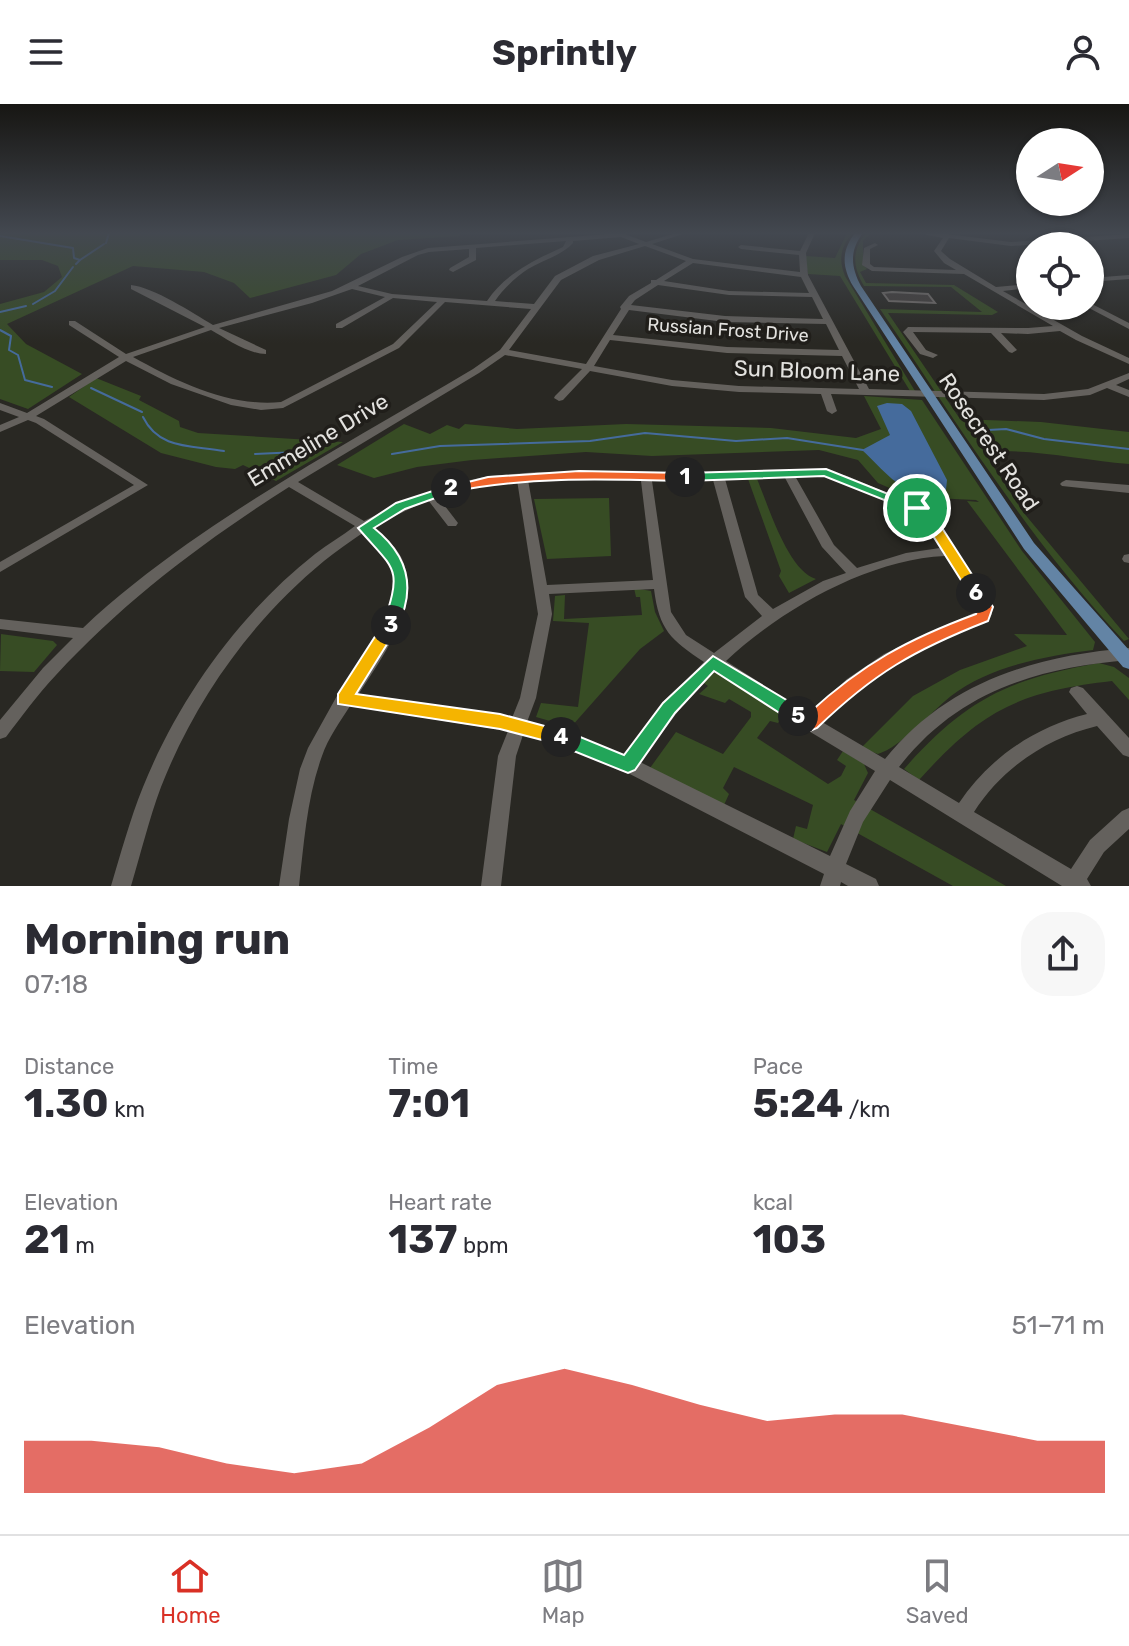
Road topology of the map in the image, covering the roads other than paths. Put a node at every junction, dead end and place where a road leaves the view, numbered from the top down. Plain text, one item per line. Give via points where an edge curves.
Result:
1 (385, 269) edge
2 (526, 269) edge
3 (571, 269) edge
4 (677, 269) edge
5 (760, 269) edge
6 (803, 269) edge
7 (850, 269) edge
8 (905, 269) edge
9 (961, 269) edge
10 (965, 272) junction
11 (804, 275) junction
12 (1104, 277) edge
13 (1129, 277) edge
14 (1104, 279) edge
15 (1108, 279) junction
16 (654, 282) junction
17 (134, 287) dead end
18 (353, 287) junction
19 (1016, 287) edge
20 (995, 289) junction
21 (815, 295) junction
22 (392, 296) junction
23 (443, 300) junction
24 (490, 303) junction
25 (538, 307) junction
26 (624, 307) junction
27 (1104, 313) edge
28 (828, 322) junction
29 (72, 323) dead end
30 (339, 326) dead end
31 (1129, 326) edge
32 (213, 328) junction
33 (1061, 328) junction
34 (994, 331) junction
35 (609, 337) junction
36 (1012, 350) dead end
37 (263, 352) dead end
38 (503, 352) junction
39 (844, 353) junction
40 (933, 355) dead end
41 (129, 356) junction
42 (1129, 361) edge
43 (588, 368) junction
44 (1129, 376) edge
45 (672, 383) junction
46 (1110, 386) junction
47 (825, 392) junction
48 (866, 393) junction
49 (1129, 394) edge
50 (928, 395) junction
51 (665, 397) dead end
52 (559, 398) dead end
53 (0, 406) edge
54 (832, 411) dead end
55 (30, 417) junction
56 (0, 429) edge
57 (788, 473) junction
58 (718, 476) junction
59 (646, 477) junction
60 (522, 478) junction
61 (290, 483) junction
62 (1066, 484) dead end
63 (1129, 489) edge
64 (430, 495) junction
65 (452, 523) dead end
66 (365, 528) junction
67 (949, 552) junction
68 (0, 568) edge
69 (855, 574) junction
70 (658, 584) junction
71 (542, 590) junction
72 (771, 616) junction
73 (0, 624) edge
74 (85, 634) junction
75 (1127, 657) edge
76 (713, 662) junction
77 (1077, 692) dead end
78 (344, 699) junction
79 (1100, 718) junction
80 (810, 723) junction
81 (517, 726) junction
82 (0, 732) edge
83 (1129, 750) edge
84 (628, 765) junction
85 (886, 769) junction
86 (962, 814) junction
87 (1129, 817) edge
88 (832, 877) edge
89 (1078, 884) edge
90 (121, 886) edge
91 (289, 886) edge
92 (491, 886) edge
93 (869, 886) edge

1 - 18 street
2 - 24 street
3 - 25 street, Emmeline Drive via 558,278
4 - 16 street
5 - 11 street
6 - 11 street
7 - 50 main road, Rosecrest Road
8 - 10 street
9 - 10 street
10 - 20 street
11 - 21 street
12 - 15 street
13 - 15 street
14 - 15 street
16 - 21 street via 729,293
16 - 26 street
17 - 32 street
18 - 22 street
18 - 32 street
19 - 20 street
20 - 33 street
21 - 28 street
22 - 23 street
22 - 30 street
23 - 24 street
23 - 41 street via 396,346 267,410 202,394
24 - 25 street
25 - 38 street, Emmeline Drive
26 - 28 street via 725,319
26 - 35 street
27 - 31 street
28 - 39 street
29 - 41 street
32 - 37 street
32 - 41 street
33 - 34 street
33 - 42 street
34 - 36 street
34 - 40 street via 907,332 923,352
35 - 39 street, Russian Frost Drive via 727,350
35 - 43 street
38 - 43 street, Sun Bloom Lane
38 - 61 street, Emmeline Drive
39 - 48 street
41 - 55 street via 88,376
43 - 45 street, Sun Bloom Lane
43 - 52 street
44 - 46 street, Sun Bloom Lane
45 - 47 street, Sun Bloom Lane
45 - 51 street
46 - 49 street
46 - 50 street, Sun Bloom Lane via 1044,397
47 - 48 street, Sun Bloom Lane
47 - 54 street
48 - 50 street, Sun Bloom Lane
50 - 75 main road, Rosecrest Road via 1029,546
53 - 55 street
55 - 56 street
55 - 68 street via 142,485
57 - 58 street
57 - 67 street via 834,474 920,510
57 - 69 street via 829,547
58 - 59 street
58 - 72 street via 752,597
59 - 60 street
59 - 70 street
60 - 64 street via 471,483
60 - 71 street
61 - 66 street
61 - 74 street, Emmeline Drive via 199,538
62 - 63 street
64 - 65 street
64 - 66 street
66 - 78 street via 397,562 403,589 396,616
66 - 90 street via 280,591 242,633 193,703 156,777
67 - 69 street via 910,556
67 - 80 street via 984,605 984,616 889,658
69 - 72 street
70 - 71 street
70 - 76 street via 672,628
71 - 81 street via 545,614
72 - 76 street
73 - 74 street
74 - 82 street, Emmeline Drive
75 - 85 street via 1044,666 983,689 934,720
76 - 80 street
76 - 84 street via 669,708
77 - 79 street
78 - 81 street
78 - 91 street via 314,754
79 - 83 street
79 - 86 street via 1070,726 1025,749 995,773
80 - 85 street
81 - 84 street
81 - 92 street via 507,756
84 - 88 street
85 - 86 street
85 - 88 street via 862,808
86 - 89 street
87 - 89 street via 1097,846
88 - 93 street

